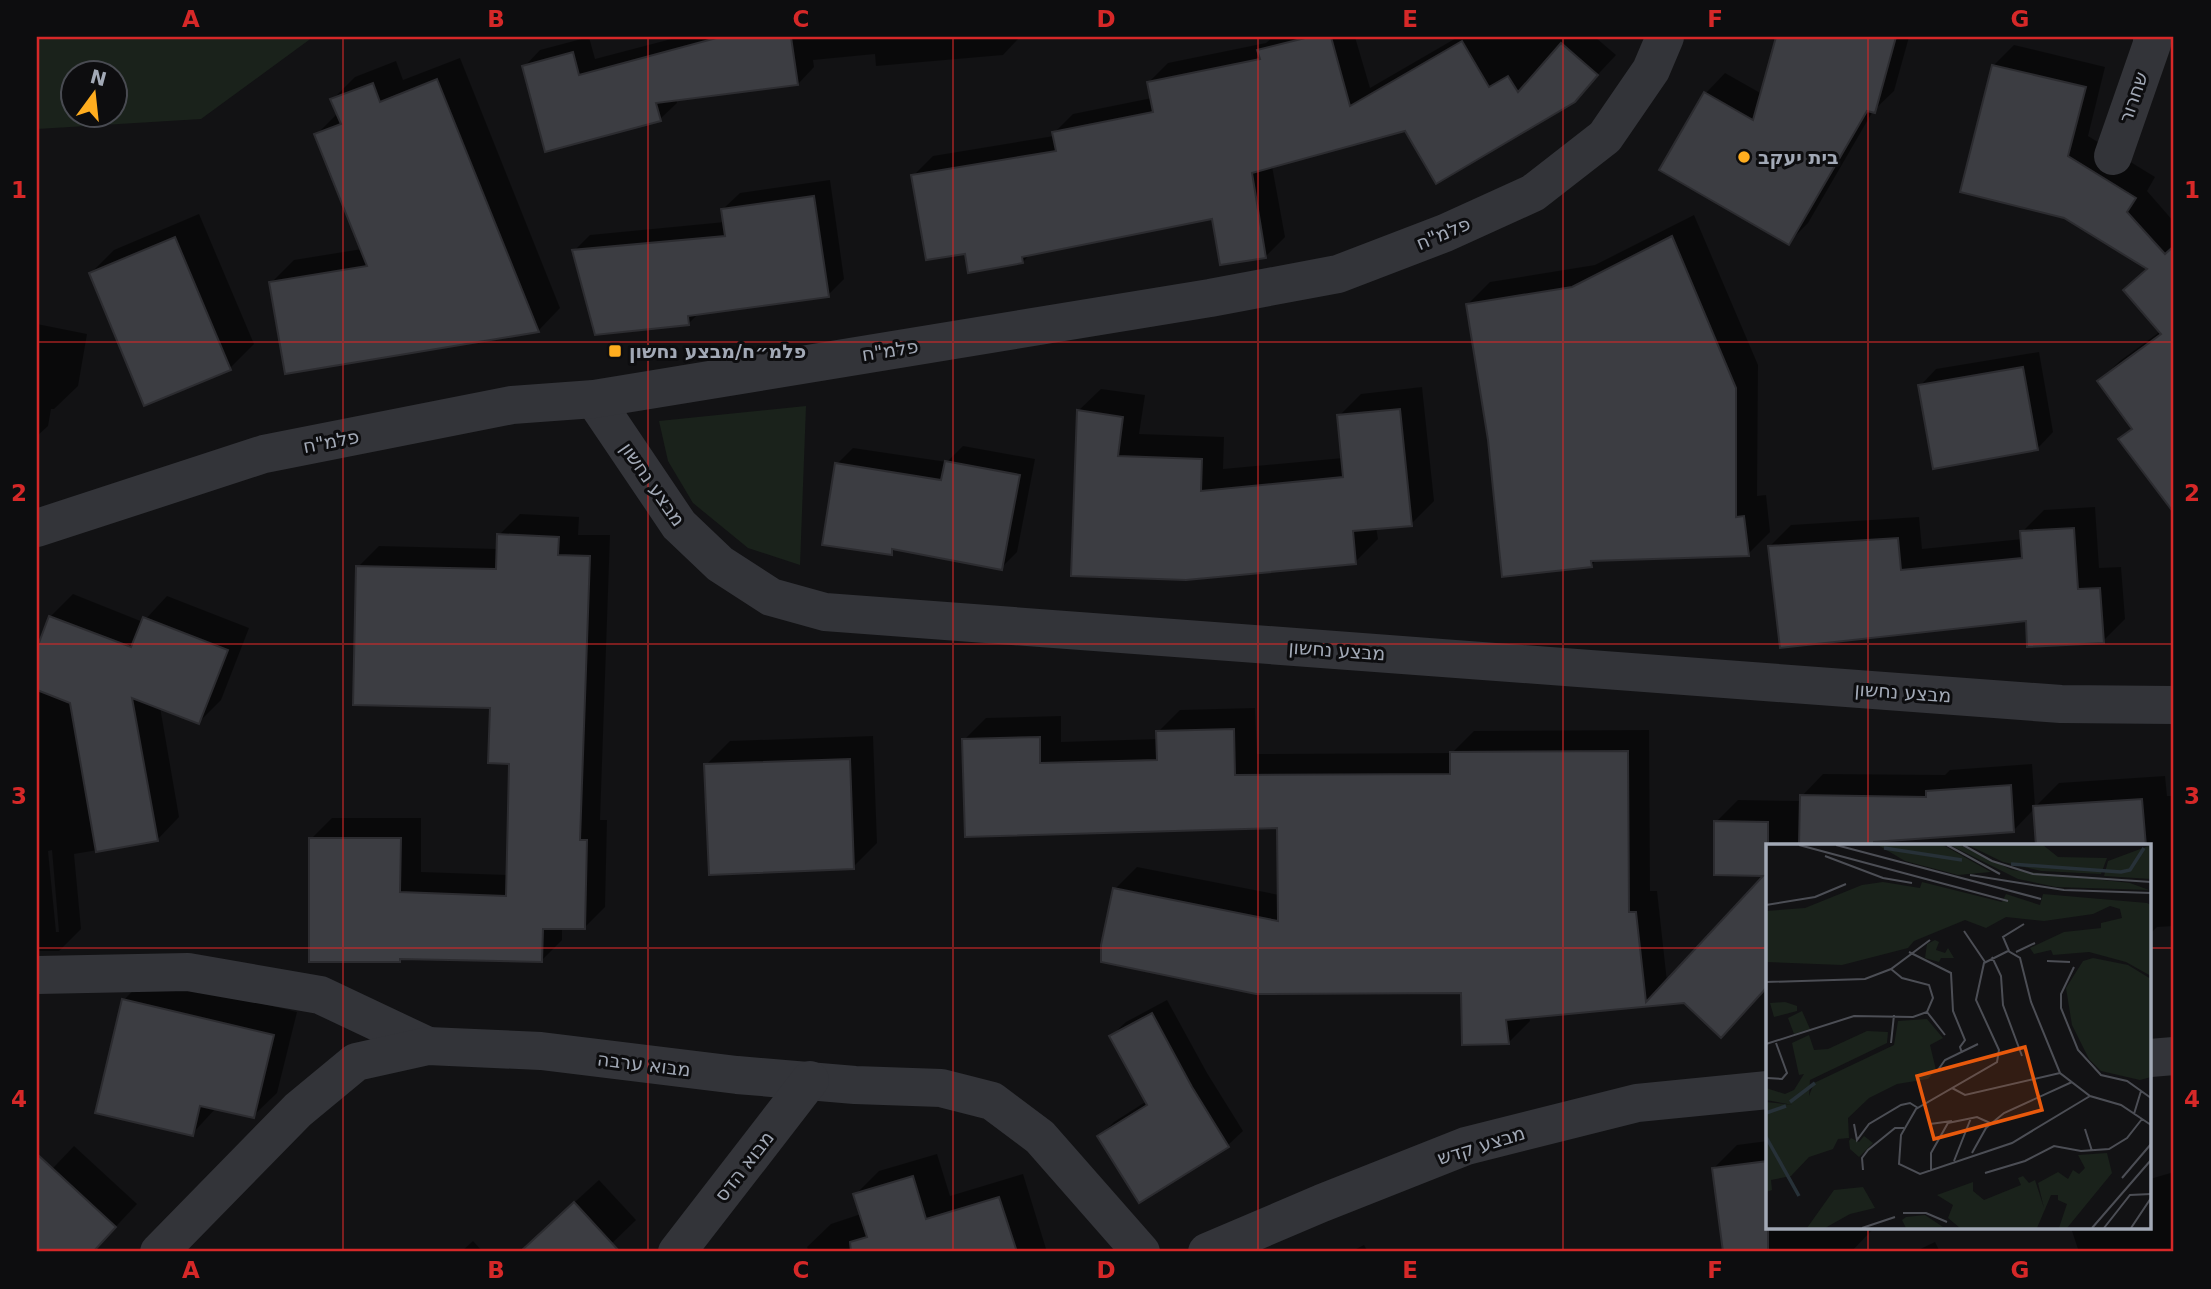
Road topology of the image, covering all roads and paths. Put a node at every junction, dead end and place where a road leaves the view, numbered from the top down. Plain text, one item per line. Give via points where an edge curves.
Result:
1 (1665, 37) edge
2 (2152, 37) edge
3 (2113, 156) dead end
4 (594, 399) junction
5 (37, 528) edge
6 (2174, 705) edge
7 (37, 975) edge
8 (428, 1046) junction
9 (2174, 1056) edge
10 (2152, 1058) edge
11 (810, 1080) junction
12 (1766, 1090) edge
13 (159, 1252) edge
14 (677, 1252) edge
15 (1141, 1252) edge
16 (1207, 1252) edge

1 - 4 street, פלמ"ח via 1651,69 1605,136 1533,193 1338,274
2 - 3 street, שחרור
4 - 5 street, פלמ"ח via 512,405 264,454
4 - 6 street, מבצע נחשון via 679,524 720,564 772,597 825,612 2061,704
7 - 8 street via 188,972 320,995
8 - 11 street, מבוא ערבה via 541,1051
8 - 13 street, מבוא ערבה via 356,1062 298,1110
9 - 10 street
11 - 14 street, מבוא הדס
11 - 15 street, מבוא ערבה via 941,1088 992,1101 1040,1137
12 - 16 street, מבצע קדש via 1637,1103 1466,1146

